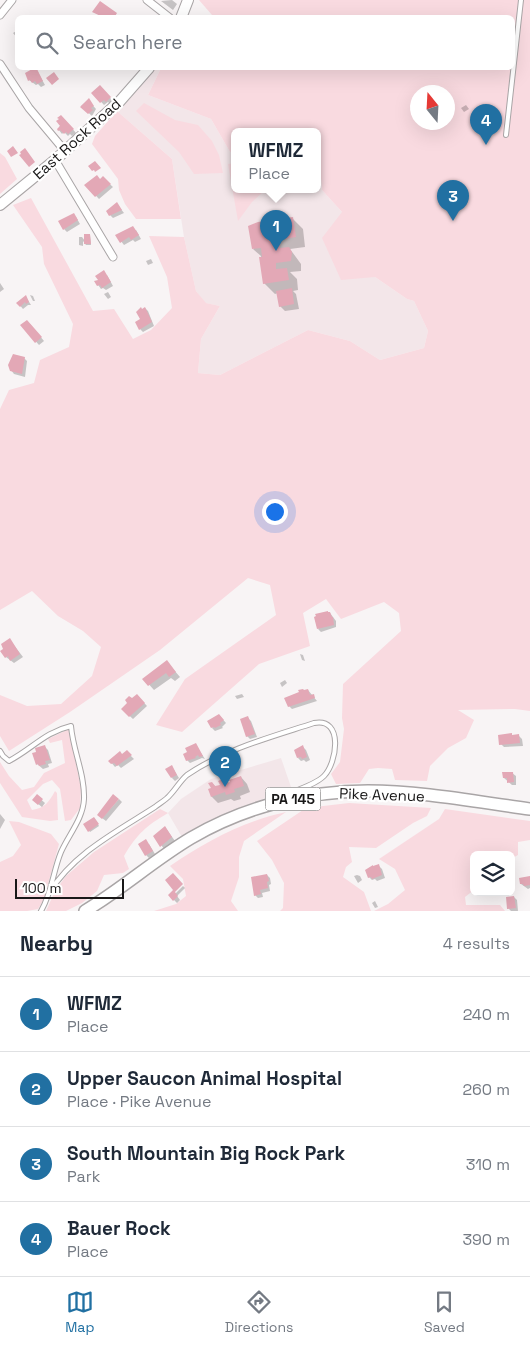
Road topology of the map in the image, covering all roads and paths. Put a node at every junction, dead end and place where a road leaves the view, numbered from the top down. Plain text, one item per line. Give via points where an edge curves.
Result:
1 (12, 0) edge
2 (147, 0) edge
3 (188, 0) edge
4 (521, 0) edge
5 (0, 15) edge
6 (166, 15) edge
7 (182, 15) edge
8 (515, 54) edge
9 (0, 64) edge
10 (147, 70) edge
11 (513, 70) edge
12 (506, 135) dead end
13 (65, 151) junction
14 (55, 160) junction
15 (0, 205) edge
16 (113, 257) dead end
17 (0, 751) edge
18 (530, 809) edge
19 (208, 829) junction
20 (49, 893) junction
21 (42, 911) edge
22 (85, 911) edge

1 - 5 street
2 - 6 street
3 - 7 street
4 - 8 lane
9 - 13 street via 29,108
10 - 13 street, East Rock Road via 123,98
11 - 12 lane
13 - 14 street, East Rock Road
14 - 15 street, East Rock Road
14 - 16 street
17 - 20 lane via 9,761 46,735 71,726 83,784 83,805 62,852
18 - 19 main road, Pike Avenue / PA 145 via 438,797 346,792 276,803
19 - 20 lane via 321,779 332,762 334,738 331,727 326,722 314,723 238,749 191,773 165,800 82,855 62,874
19 - 22 main road, Pike Avenue / PA 145
20 - 21 lane

